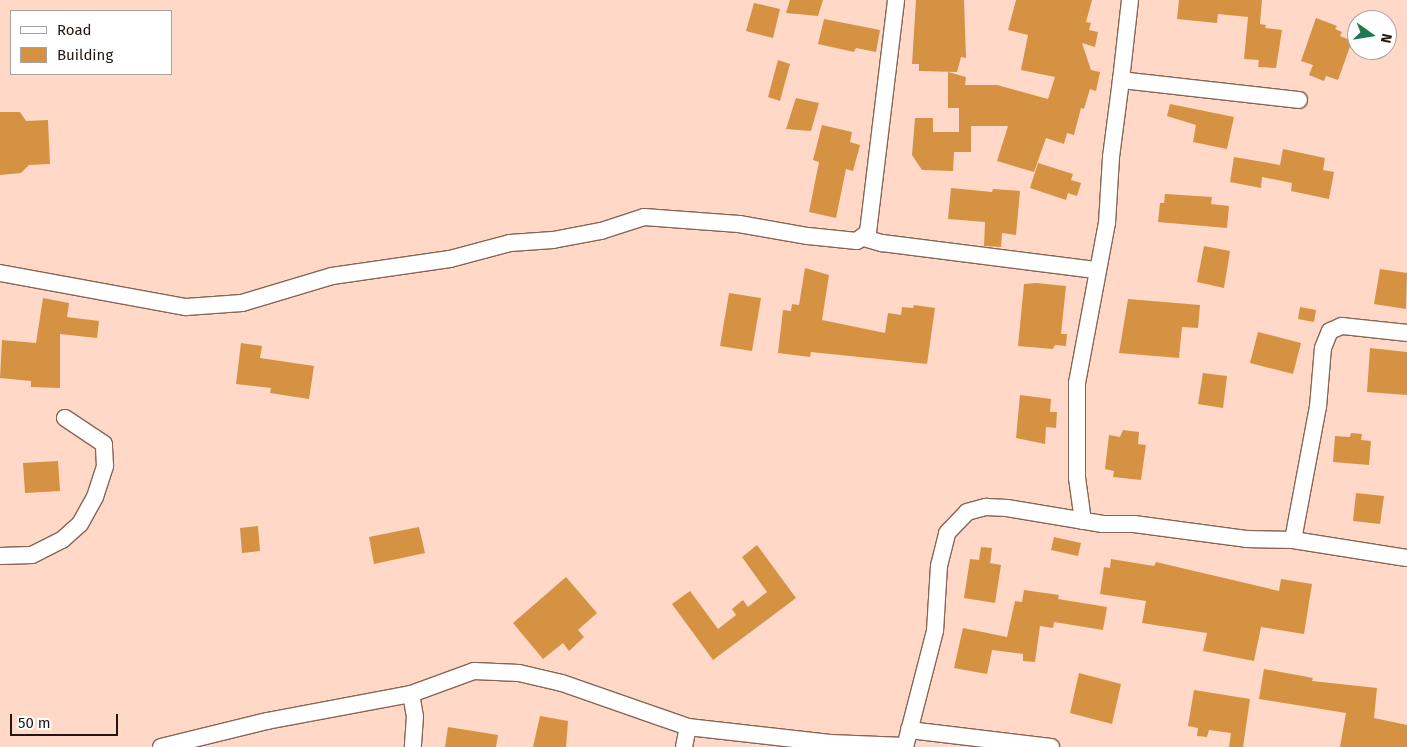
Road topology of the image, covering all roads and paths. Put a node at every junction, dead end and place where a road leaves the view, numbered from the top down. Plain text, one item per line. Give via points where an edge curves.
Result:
1 (896, 0) edge
2 (1130, 0) edge
3 (1121, 80) junction
4 (1299, 100) dead end
5 (864, 238) junction
6 (1097, 270) junction
7 (0, 273) edge
8 (1407, 333) edge
9 (65, 418) dead end
10 (1083, 521) junction
11 (1293, 540) junction
12 (0, 556) edge
13 (1407, 558) edge
14 (411, 694) junction
15 (688, 727) junction
16 (909, 730) junction
17 (202, 742) edge
18 (161, 747) edge
19 (413, 747) edge
20 (684, 747) edge
21 (905, 747) edge
22 (1051, 747) edge

1 - 5 street via 876,177 868,232
2 - 3 street
3 - 4 street
3 - 6 street via 1107,223
5 - 6 street via 882,243
5 - 7 street via 808,236 739,224 644,217 601,231 553,240 510,242 450,259 332,276 242,303 186,307
6 - 10 street via 1077,383 1077,478
8 - 11 street via 1342,326 1330,331 1324,348 1318,407
9 - 12 street via 104,444 105,466 95,497 80,524 62,540 32,555
10 - 11 street via 1246,539
10 - 16 street via 986,507 968,512 946,533 939,566 935,631
11 - 13 street
14 - 15 street via 474,671 519,673 562,683
14 - 17 street
14 - 19 street via 415,716
15 - 20 street
15 - 21 street via 830,743
16 - 21 street
16 - 22 street
17 - 18 street

